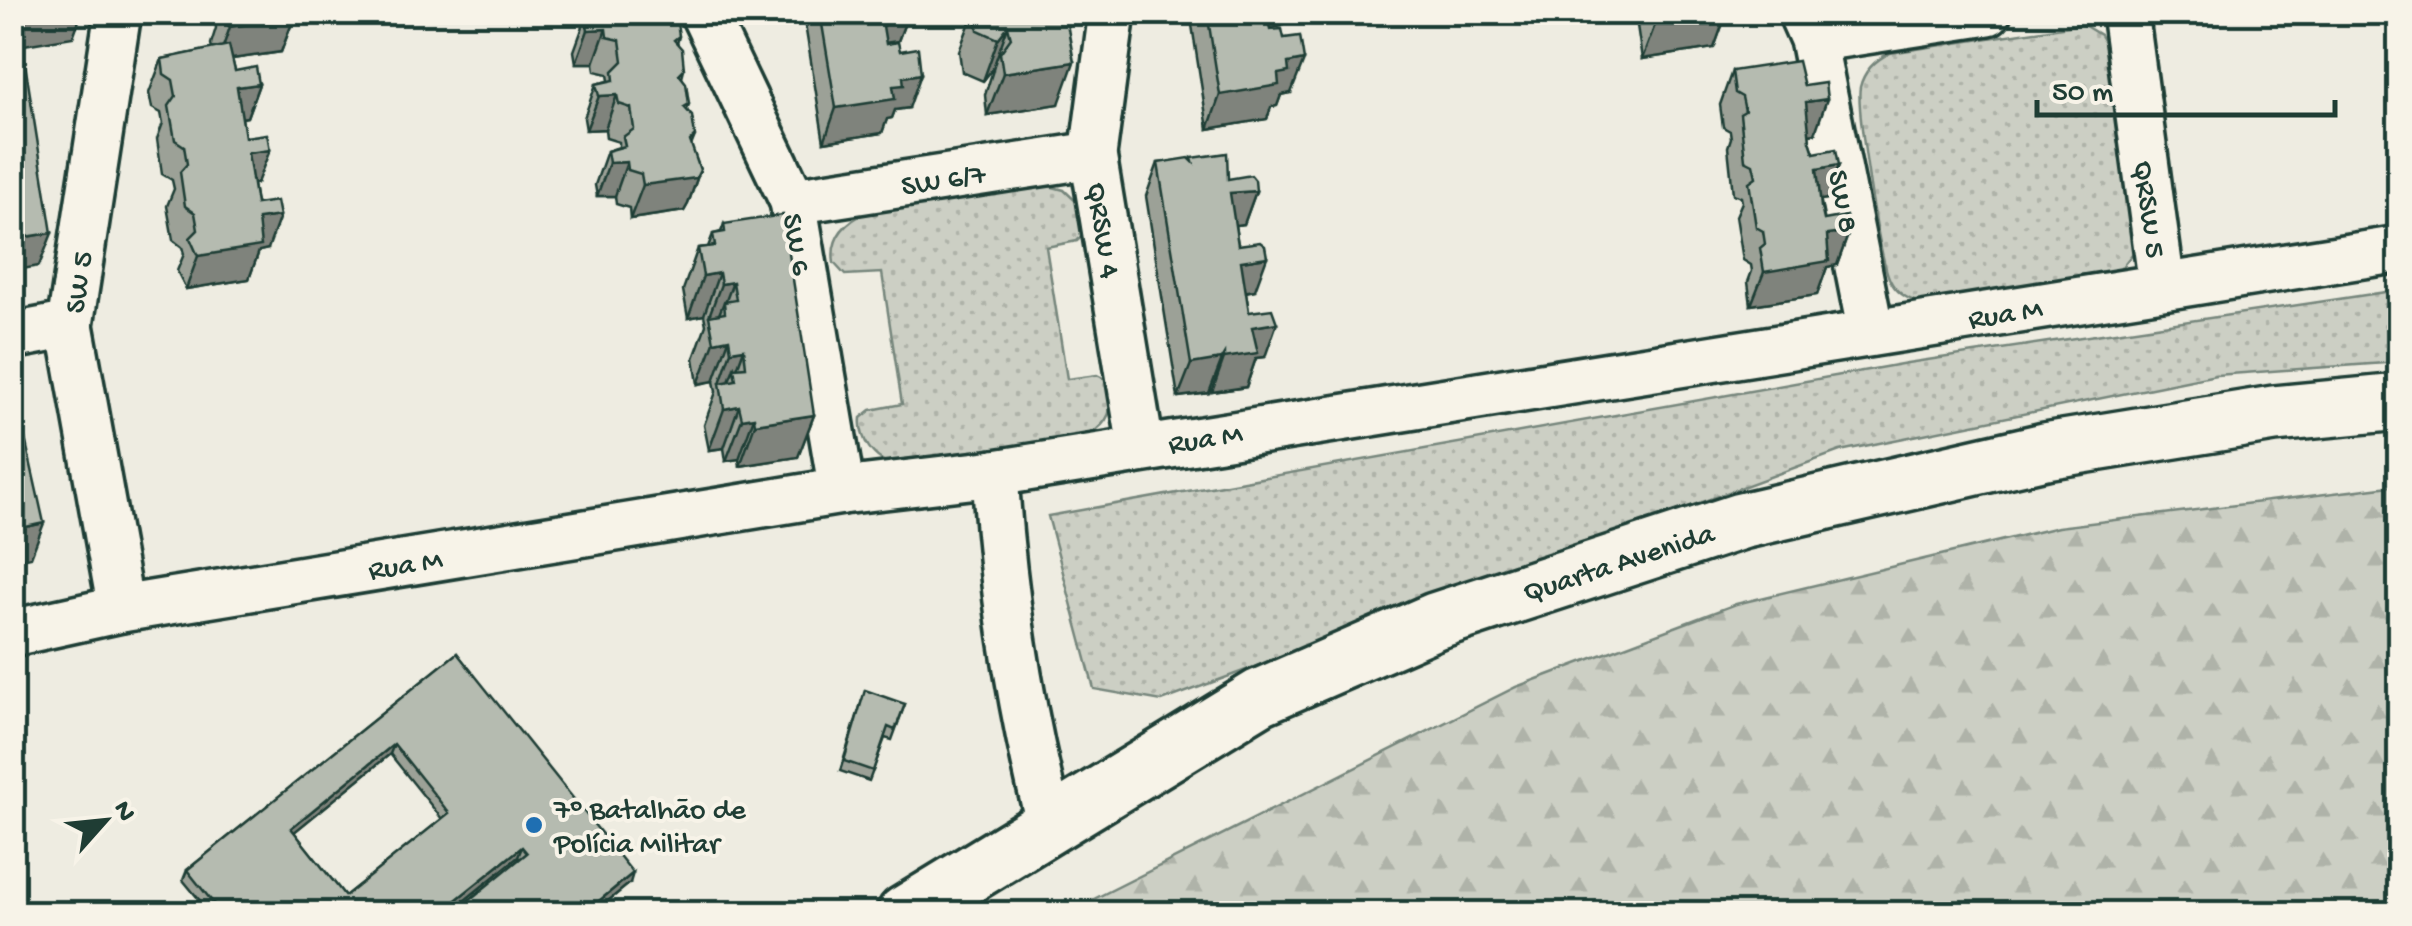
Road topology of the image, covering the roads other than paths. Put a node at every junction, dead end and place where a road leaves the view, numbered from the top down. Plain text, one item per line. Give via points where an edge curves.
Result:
1 (118, 12) edge
2 (703, 12) edge
3 (1112, 12) edge
4 (1988, 12) edge
5 (2125, 12) edge
6 (1807, 26) edge
7 (1093, 155) junction
8 (792, 202) junction
9 (2400, 249) edge
10 (2162, 286) junction
11 (70, 325) junction
12 (1871, 333) junction
13 (12, 336) edge
14 (2400, 402) edge
15 (1141, 447) junction
16 (995, 473) junction
17 (842, 491) junction
18 (121, 610) junction
19 (12, 633) edge
20 (1050, 822) junction
21 (905, 914) edge

1 - 11 street, SW 5
2 - 8 street, SW 6
3 - 7 street, QRSW 4
4 - 6 street
5 - 10 street, QRSW 5
6 - 12 street, SW 8
7 - 8 street, SW 6/7
7 - 15 street, QRSW 4
8 - 17 street, SW 6
9 - 10 street, Rua M
10 - 12 street, Rua M
11 - 13 street
11 - 18 street, SW 5
12 - 15 street, Rua M
14 - 20 main road, Quarta Avenida via 2274,414 2044,451 1741,521 1436,622 1260,696
15 - 16 street, Rua M
16 - 17 street, Rua M
16 - 20 street via 1000,570 1030,747
17 - 18 street, Rua M
18 - 19 street, Rua M
20 - 21 main road, Quarta Avenida

